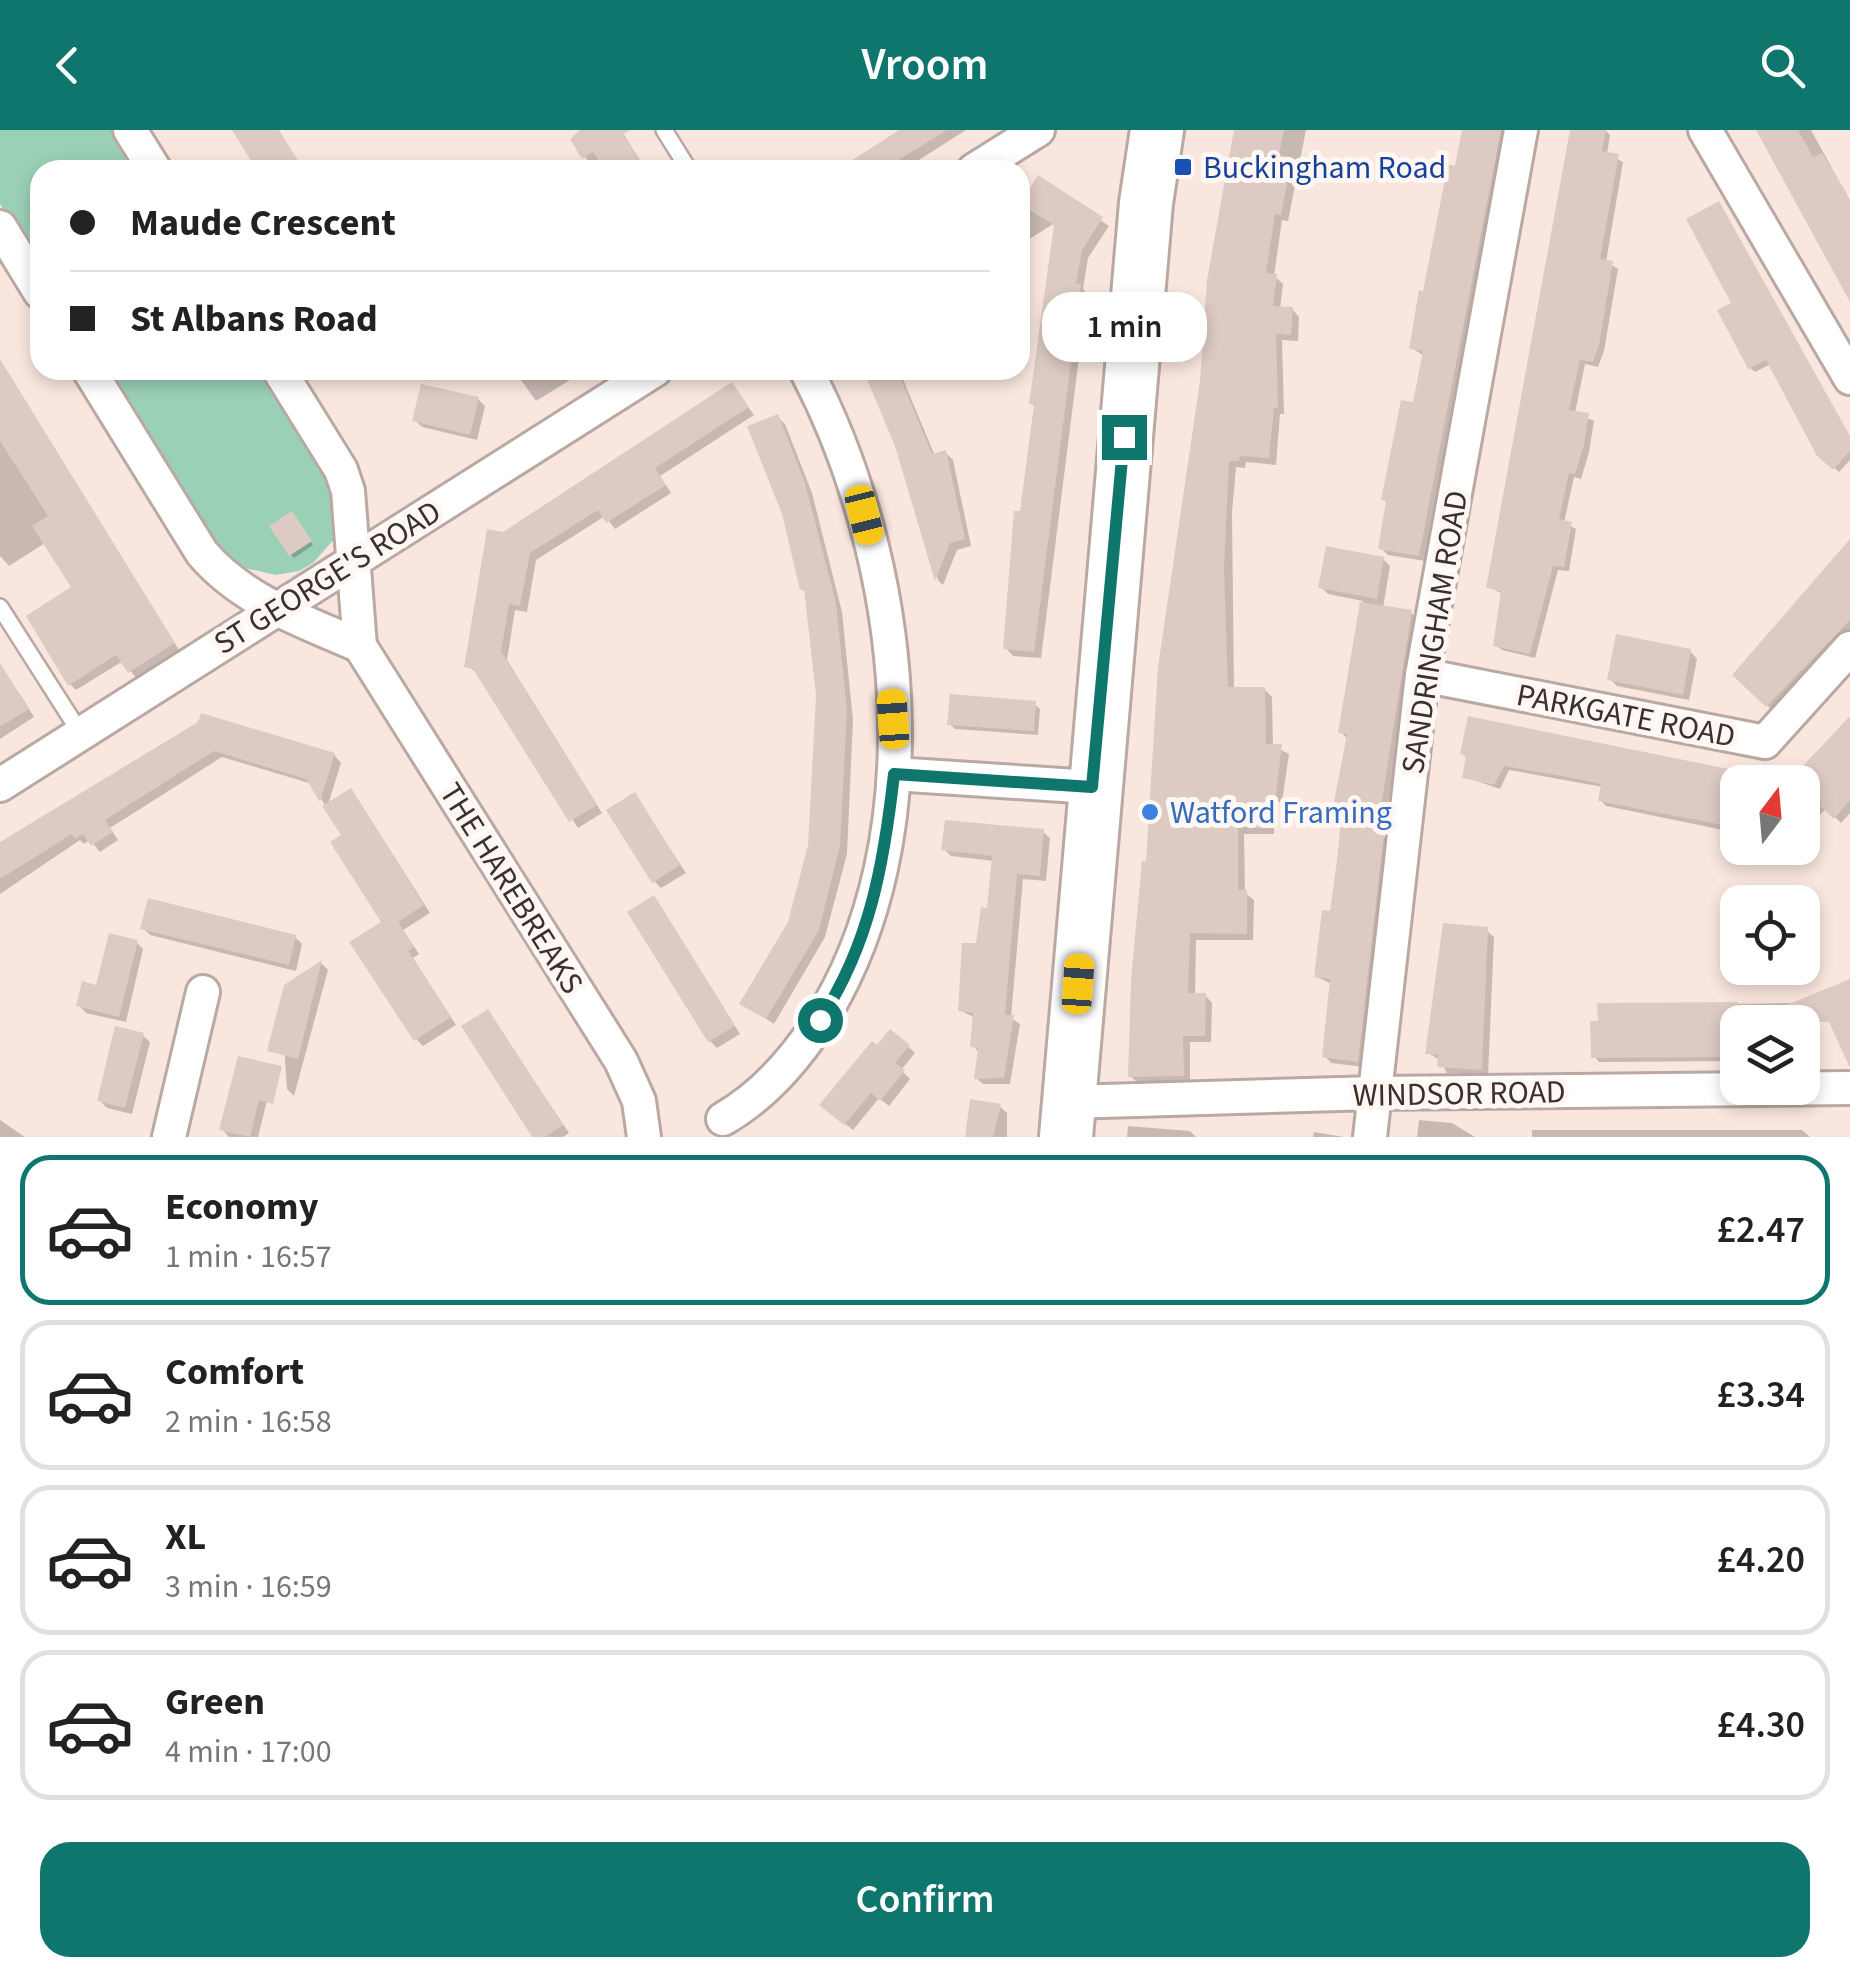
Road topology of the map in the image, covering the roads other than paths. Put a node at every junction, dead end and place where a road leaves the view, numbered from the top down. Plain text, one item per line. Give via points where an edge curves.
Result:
1 (130, 130) edge
2 (664, 130) edge
3 (1038, 130) edge
4 (1156, 130) edge
5 (1521, 130) edge
6 (1706, 130) edge
7 (149, 160) edge
8 (683, 160) edge
9 (990, 160) edge
10 (0, 227) edge
11 (30, 276) edge
12 (1850, 378) edge
13 (94, 380) edge
14 (285, 380) edge
15 (639, 380) edge
16 (810, 380) edge
17 (355, 559) junction
18 (0, 607) edge
19 (276, 608) junction
20 (360, 646) junction
21 (1850, 648) edge
22 (1422, 675) junction
23 (81, 735) junction
24 (894, 774) junction
25 (0, 786) edge
26 (1092, 787) junction
27 (203, 992) dead end
28 (1850, 1088) edge
29 (1375, 1093) junction
30 (723, 1120) dead end
31 (1067, 1120) edge
32 (170, 1137) edge
33 (644, 1137) edge
34 (1370, 1137) edge

1 - 7 street
2 - 8 lane
3 - 9 street
4 - 26 main road
5 - 22 street, SANDRINGHAM ROAD
6 - 12 street
10 - 11 street
13 - 19 street via 202,552 240,589
14 - 17 street, THE HAREBREAKS via 341,470
15 - 17 street, ST GEORGE'S ROAD
16 - 24 street via 841,449 879,574
17 - 19 street, ST GEORGE'S ROAD
17 - 20 street, THE HAREBREAKS
18 - 23 lane
19 - 20 street
19 - 23 street, ST GEORGE'S ROAD
20 - 33 street, THE HAREBREAKS via 621,1060 639,1101
21 - 22 street, PARKGATE ROAD via 1766,742
22 - 29 street, SANDRINGHAM ROAD
23 - 25 street, ST GEORGE'S ROAD
24 - 26 street
24 - 30 street via 876,898 850,968 805,1044 749,1104
26 - 31 main road
27 - 32 street
28 - 29 street, WINDSOR ROAD
29 - 31 street, WINDSOR ROAD
29 - 34 street, SANDRINGHAM ROAD

